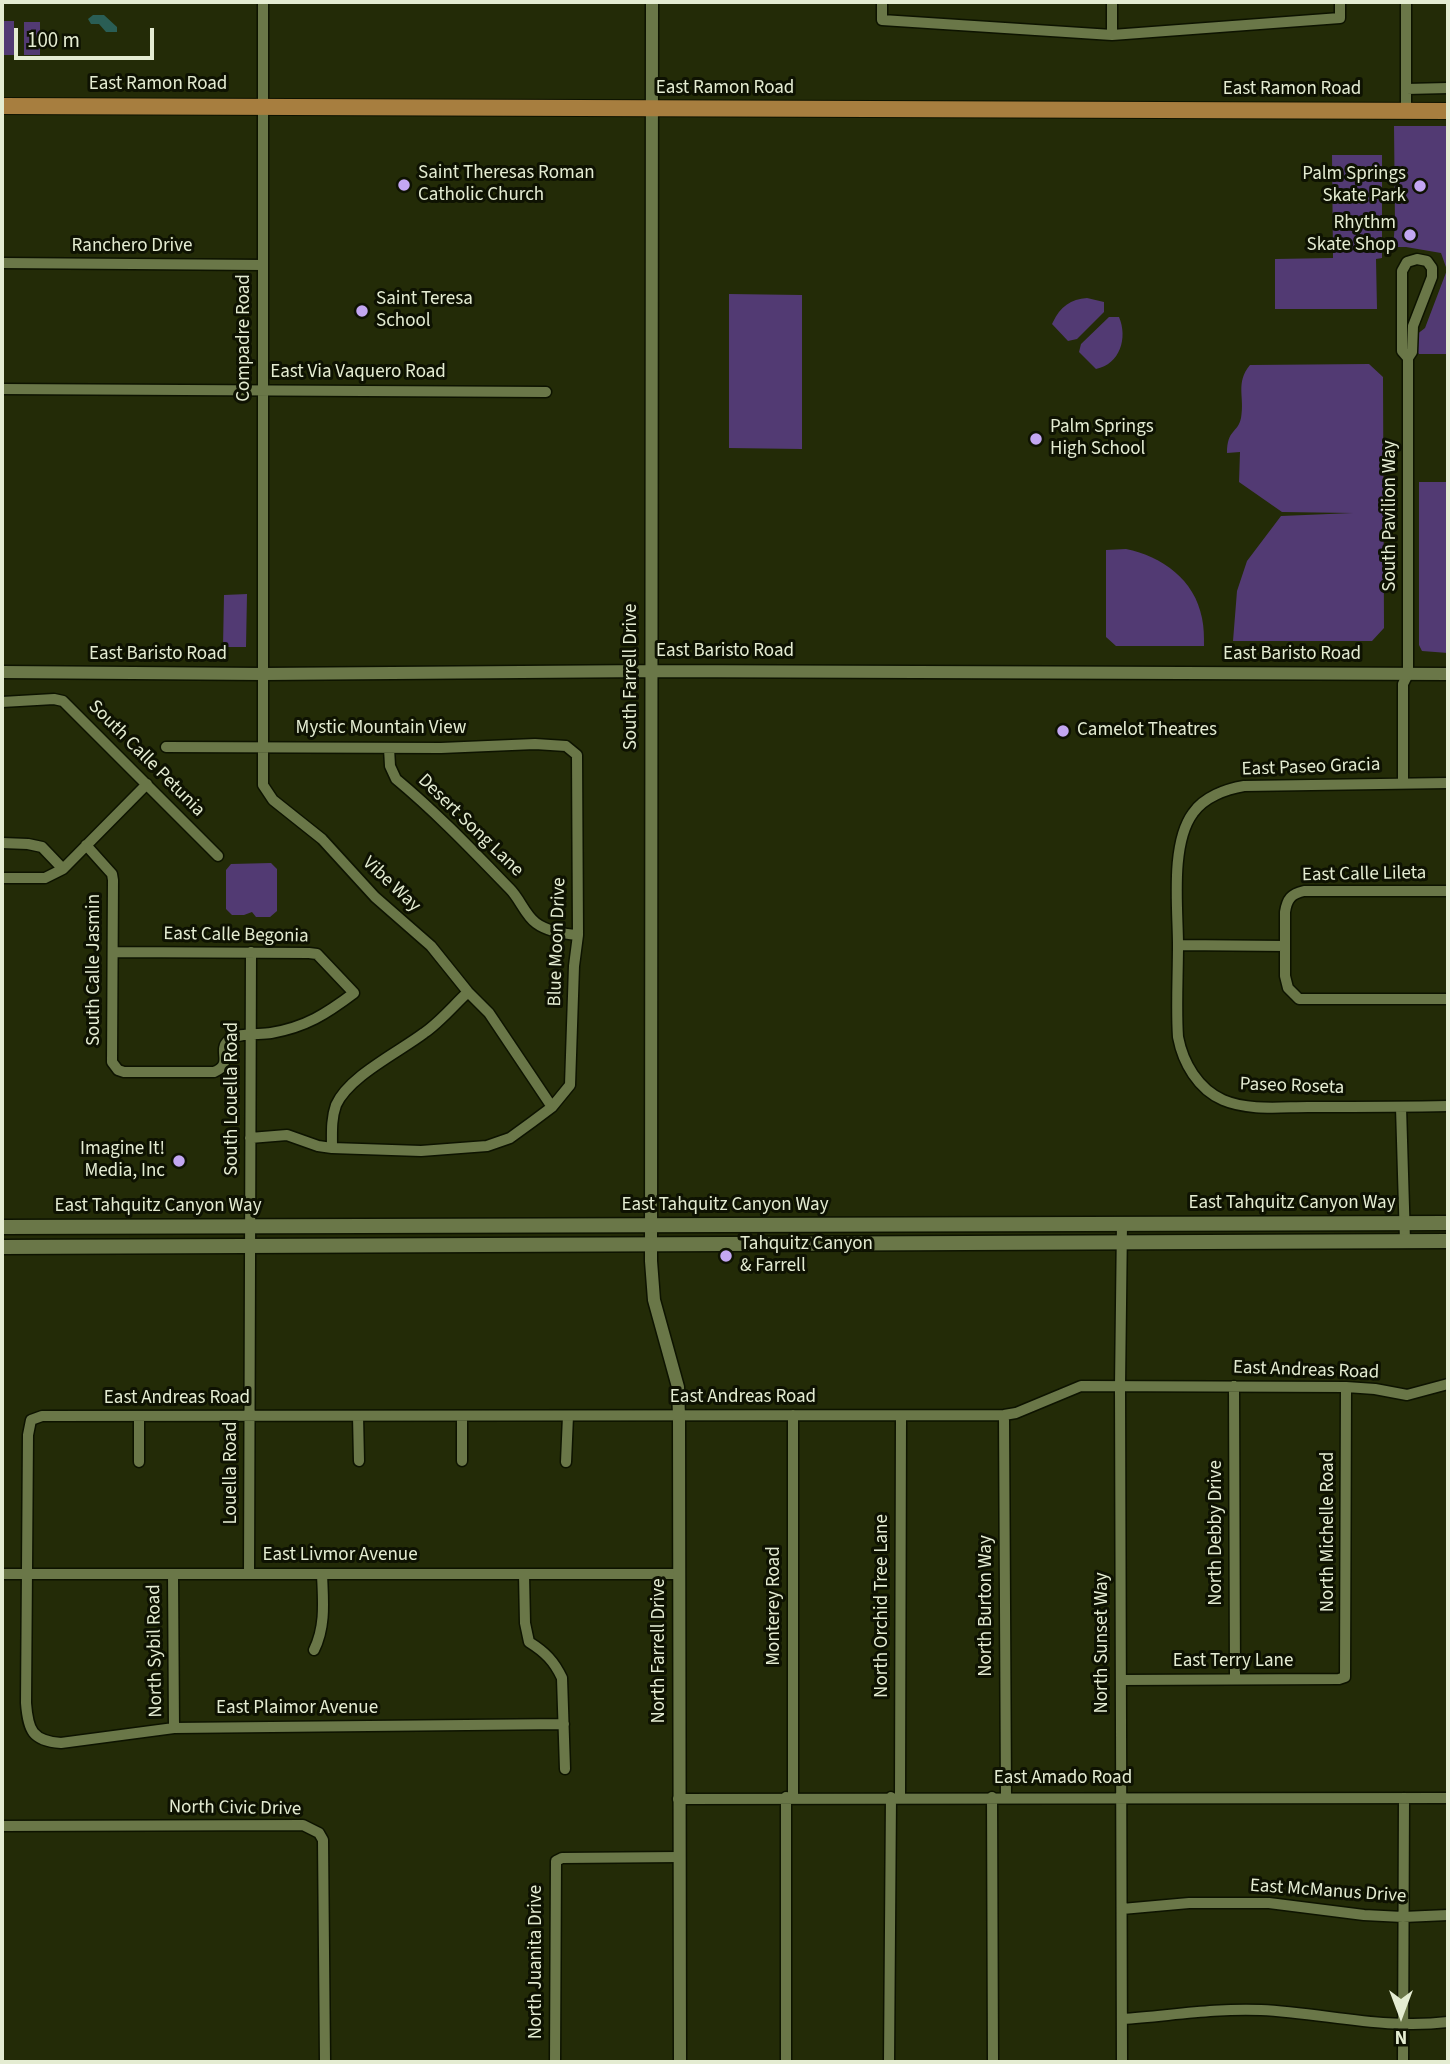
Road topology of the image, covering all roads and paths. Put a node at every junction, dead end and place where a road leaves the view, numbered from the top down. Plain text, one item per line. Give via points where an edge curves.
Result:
1 (262, 2) edge
2 (652, 2) edge
3 (882, 2) edge
4 (1112, 2) edge
5 (1340, 2) edge
6 (1406, 2) edge
7 (1112, 35) junction
8 (1448, 88) edge
9 (1406, 89) junction
10 (2, 106) edge
11 (262, 106) junction
12 (651, 110) junction
13 (1406, 111) junction
14 (1448, 111) edge
15 (2, 263) edge
16 (263, 265) junction
17 (1408, 358) junction
18 (2, 389) edge
19 (262, 390) junction
20 (545, 392) dead end
21 (651, 671) junction
22 (2, 672) edge
23 (263, 674) junction
24 (1408, 674) junction
25 (1448, 674) edge
26 (2, 702) edge
27 (166, 747) dead end
28 (262, 747) junction
29 (389, 748) junction
30 (578, 771) joint
31 (147, 783) junction
32 (1403, 783) junction
33 (1448, 783) edge
34 (2, 843) edge
35 (86, 845) junction
36 (218, 856) dead end
37 (63, 869) junction
38 (2, 878) edge
39 (1448, 891) edge
40 (578, 935) junction
41 (1178, 945) junction
42 (1285, 946) junction
43 (113, 952) junction
44 (251, 953) junction
45 (468, 992) junction
46 (1448, 999) edge
47 (251, 1035) junction
48 (1448, 1106) edge
49 (552, 1107) junction
50 (1401, 1107) junction
51 (250, 1138) junction
52 (332, 1148) junction
53 (1122, 1223) junction
54 (1405, 1223) junction
55 (1448, 1223) edge
56 (652, 1225) junction
57 (251, 1226) junction
58 (2, 1227) edge
59 (1405, 1241) junction
60 (1448, 1241) edge
61 (1122, 1242) junction
62 (652, 1244) junction
63 (251, 1246) junction
64 (2, 1247) edge
65 (1448, 1384) edge
66 (1234, 1385) junction
67 (1120, 1386) junction
68 (1346, 1387) junction
69 (793, 1415) junction
70 (1004, 1415) junction
71 (358, 1416) junction
72 (462, 1416) junction
73 (568, 1416) junction
74 (679, 1416) junction
75 (901, 1416) junction
76 (139, 1417) junction
77 (250, 1417) junction
78 (359, 1461) dead end
79 (462, 1461) dead end
80 (139, 1462) dead end
81 (566, 1462) dead end
82 (2, 1574) edge
83 (27, 1574) junction
84 (173, 1574) junction
85 (249, 1574) junction
86 (322, 1574) junction
87 (524, 1574) junction
88 (679, 1574) junction
89 (314, 1650) dead end
90 (1345, 1677) joint
91 (1235, 1679) junction
92 (1121, 1680) junction
93 (564, 1724) junction
94 (174, 1728) junction
95 (565, 1769) dead end
96 (1121, 1796) junction
97 (789, 1797) junction
98 (895, 1797) junction
99 (992, 1797) junction
100 (1006, 1797) junction
101 (678, 1798) junction
102 (1404, 1798) junction
103 (1448, 1798) edge
104 (2, 1826) edge
105 (679, 1857) junction
106 (1122, 1909) junction
107 (1448, 1915) edge
108 (1403, 1917) junction
109 (1122, 2019) junction
110 (1448, 2022) edge
111 (1402, 2026) junction
112 (325, 2062) edge
113 (555, 2062) edge
114 (680, 2062) edge
115 (786, 2062) edge
116 (889, 2062) edge
117 (993, 2062) edge
118 (1122, 2062) edge
119 (1403, 2062) edge

1 - 11 street, Compadre Road
2 - 12 street, South Farrell Drive
3 - 7 street via 882,20
4 - 7 street
5 - 7 street via 1340,18
6 - 9 street
8 - 9 street
9 - 13 street
10 - 11 main road, East Ramon Road
11 - 12 main road, East Ramon Road
11 - 16 street, Compadre Road
12 - 13 main road, East Ramon Road
12 - 21 street, South Farrell Drive
13 - 14 main road, East Ramon Road
15 - 16 street, Ranchero Drive
16 - 19 street, Compadre Road
17 - 17 street, South Pavilion Way via 1413,326 1432,277 1427,261 1417,259 1407,262 1402,271 1402,351
17 - 24 street, South Pavilion Way
18 - 19 street, East Via Vaquero Road
19 - 20 street, East Via Vaquero Road
19 - 23 street, Compadre Road
21 - 23 street, East Baristo Road
21 - 24 street, East Baristo Road
21 - 56 street, South Farrell Drive
22 - 23 street, East Baristo Road
23 - 28 street, Vibe Way
24 - 25 street, East Baristo Road
24 - 32 street, South Pavilion Way via 1403,684
26 - 31 street, South Calle Petunia via 63,701
27 - 28 street, Mystic Mountain View
28 - 29 street, Mystic Mountain View
28 - 45 street, Vibe Way via 263,785 273,800 321,839 375,897 431,946
29 - 30 street, Mystic Mountain View via 566,746 577,755
29 - 40 street, Desert Song Lane via 396,779 475,852 537,924
30 - 40 street, Blue Moon Drive
31 - 35 street
31 - 36 street, South Calle Petunia
32 - 33 street, East Paseo Gracia
32 - 41 street, East Paseo Gracia via 1244,786 1228,789 1203,804 1192,813 1181,841
34 - 37 street via 42,847
35 - 37 street
35 - 43 street, South Calle Jasmin via 112,874
37 - 38 street via 45,878
39 - 42 street, East Calle Lileta via 1293,894 1285,912
40 - 49 street, Blue Moon Drive via 570,1085
41 - 42 street
41 - 50 street, Paseo Roseta via 1181,1055 1207,1090 1223,1100 1256,1107
42 - 46 street via 1287,988 1299,999
43 - 44 street, East Calle Begonia
43 - 47 street, South Calle Jasmin via 112,1062 118,1070 214,1072 225,1063 228,1041
44 - 47 street, South Louella Road
44 - 47 street, East Calle Begonia via 317,954 354,993 323,1016
45 - 49 street, Vibe Way via 489,1013
45 - 52 street via 427,1031 345,1091 331,1122
47 - 51 street, South Louella Road
48 - 50 street, Paseo Roseta
49 - 52 street via 510,1138 487,1146 421,1152
50 - 54 street
51 - 52 street via 287,1135
51 - 57 street, South Louella Road
53 - 54 main road, East Tahquitz Canyon Way
53 - 56 main road, East Tahquitz Canyon Way
53 - 61 street, North Sunset Way
54 - 55 main road, East Tahquitz Canyon Way
54 - 59 street
56 - 57 main road, East Tahquitz Canyon Way
56 - 62 street, South Farrell Drive
57 - 58 main road, East Tahquitz Canyon Way
57 - 63 street, South Louella Road
59 - 60 main road, East Tahquitz Canyon Way
59 - 61 main road, East Tahquitz Canyon Way
61 - 62 main road, East Tahquitz Canyon Way
61 - 67 street, North Sunset Way
62 - 63 main road, East Tahquitz Canyon Way
62 - 74 street, North Farrell Drive via 654,1300 673,1361
63 - 64 main road, East Tahquitz Canyon Way
63 - 77 street, Louella Road
65 - 68 street, East Andreas Road via 1407,1395
66 - 67 street, East Andreas Road
66 - 68 street, East Andreas Road
66 - 91 street, North Debby Drive
67 - 70 street, East Andreas Road via 1082,1387
67 - 92 street, North Sunset Way
68 - 90 street, North Michelle Road
69 - 74 street, East Andreas Road
69 - 75 street, East Andreas Road
69 - 97 street, Monterey Road
70 - 75 street, East Andreas Road
70 - 100 street, North Burton Way
71 - 72 street, East Andreas Road
71 - 77 street, East Andreas Road
71 - 78 street
72 - 73 street, East Andreas Road
72 - 79 street
73 - 74 street, East Andreas Road
73 - 81 street
74 - 88 street, North Farrell Drive
75 - 98 street, North Orchid Tree Lane
76 - 77 street, East Andreas Road
76 - 80 street
76 - 83 street, East Andreas Road via 42,1416 32,1420 28,1435
77 - 85 street, Louella Road
82 - 83 street, East Livmor Avenue
83 - 84 street, East Livmor Avenue
83 - 94 street, East Plaimor Avenue via 26,1703 27,1723 34,1735 61,1743
84 - 85 street, East Livmor Avenue
84 - 94 street, North Sybil Road
85 - 86 street, East Livmor Avenue
86 - 87 street, East Livmor Avenue
86 - 89 street via 323,1624
87 - 88 street, East Livmor Avenue
87 - 93 street via 529,1642 547,1653 562,1678
88 - 101 street, North Farrell Drive
90 - 91 street, East Terry Lane
91 - 92 street, East Terry Lane
92 - 96 street, North Sunset Way
93 - 94 street, East Plaimor Avenue
93 - 95 street
96 - 100 street, East Amado Road
96 - 102 street, East Amado Road
96 - 106 street, North Sunset Way
97 - 98 street, East Amado Road
97 - 101 street, East Amado Road
97 - 115 street, Monterey Road
98 - 99 street, East Amado Road
98 - 116 street, North Orchid Tree Lane
99 - 100 street, East Amado Road
99 - 117 street
101 - 105 street, North Farrell Drive
102 - 103 street, East Amado Road
102 - 108 street
104 - 112 street, North Civic Drive via 303,1825 315,1829 323,1840
105 - 113 street, North Juanita Drive via 556,1861
105 - 114 street, North Farrell Drive
106 - 108 street, East McManus Drive via 1269,1903
106 - 109 street, North Sunset Way
107 - 108 street, East McManus Drive
108 - 111 street
109 - 111 street via 1259,2010
109 - 118 street, North Sunset Way
110 - 111 street
111 - 119 street

